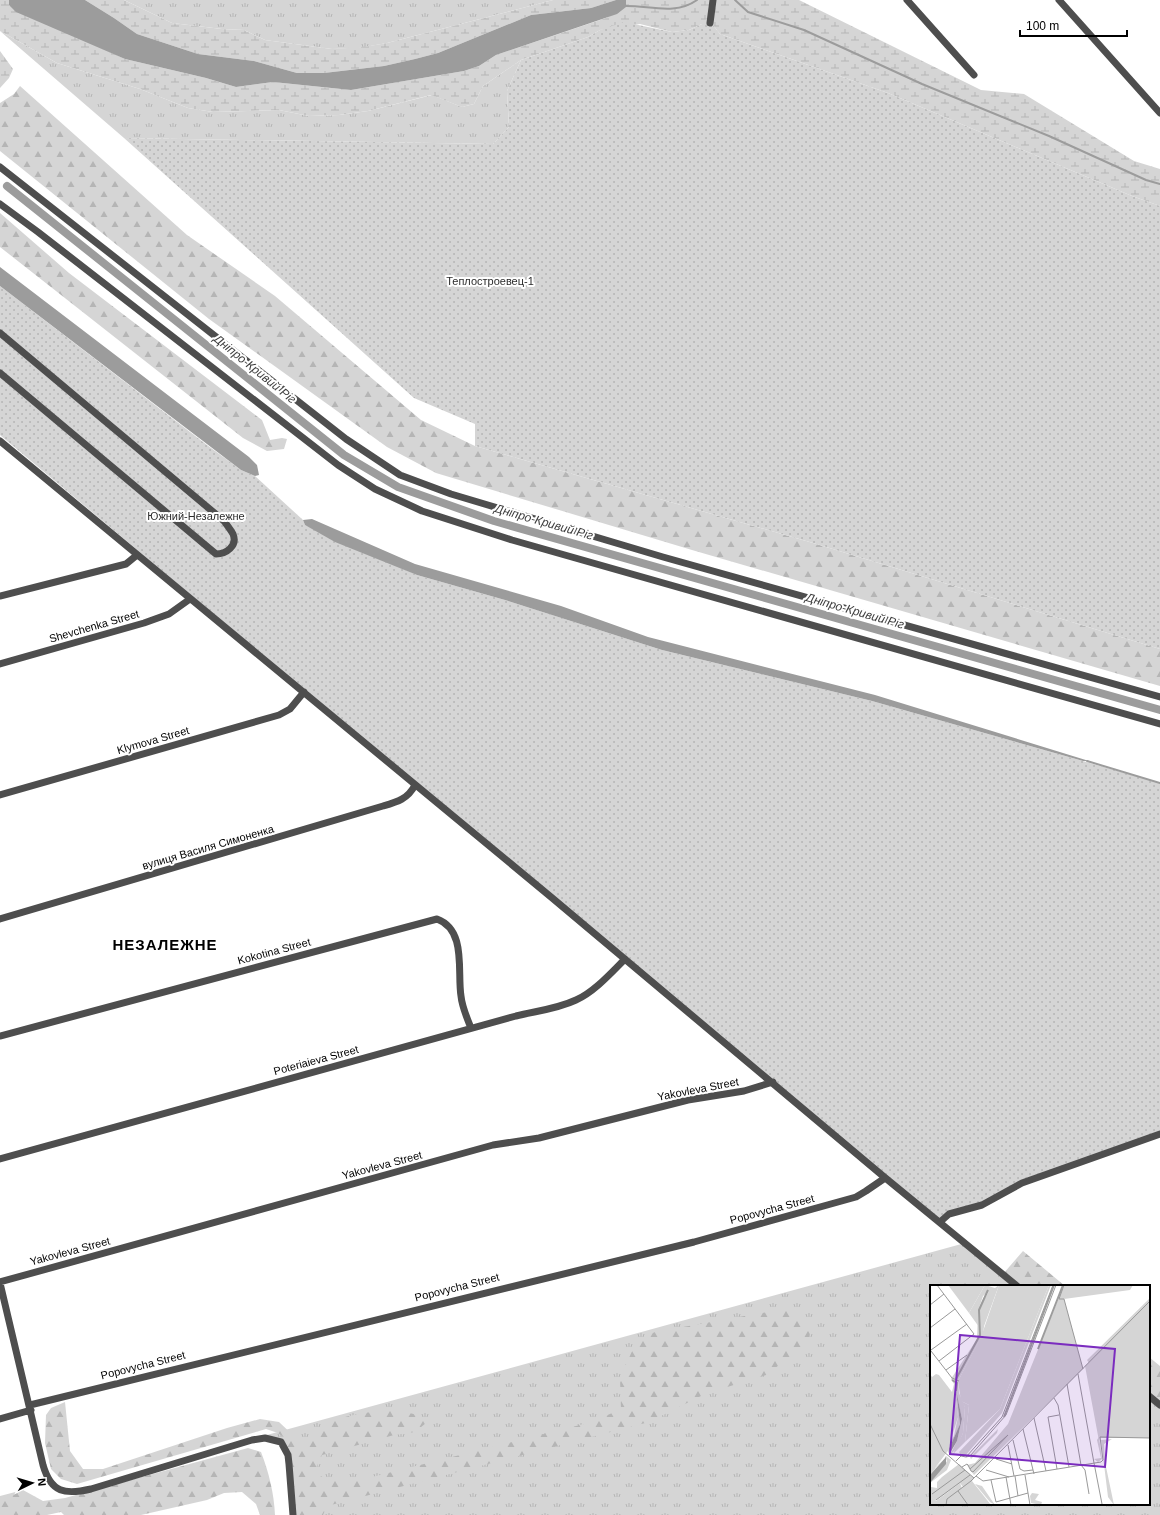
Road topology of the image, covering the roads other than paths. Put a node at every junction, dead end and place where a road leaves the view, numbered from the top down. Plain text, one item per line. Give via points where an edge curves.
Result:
1 (713, 0) edge
2 (907, 0) edge
3 (1059, 0) edge
4 (710, 22) dead end
5 (974, 75) dead end
6 (1160, 113) edge
7 (0, 167) edge
8 (0, 204) edge
9 (0, 332) edge
10 (0, 373) edge
11 (0, 441) edge
12 (137, 555) junction
13 (0, 596) edge
14 (190, 599) junction
15 (0, 664) edge
16 (304, 692) junction
17 (1160, 697) edge
18 (1160, 724) edge
19 (415, 785) junction
20 (0, 795) edge
21 (0, 919) edge
22 (625, 959) junction
23 (471, 1028) junction
24 (0, 1036) edge
25 (773, 1082) junction
26 (1160, 1134) edge
27 (0, 1159) edge
28 (885, 1178) junction
29 (940, 1222) junction
30 (0, 1282) edge
31 (1016, 1285) edge
32 (1150, 1397) edge
33 (1160, 1405) edge
34 (30, 1408) junction
35 (0, 1419) edge
36 (293, 1515) edge

1 - 4 street
2 - 5 street
3 - 6 street
7 - 17 street via 346,439 400,475 451,494 663,557
8 - 18 street via 338,465 375,489 422,511 512,540
9 - 10 street via 224,521 233,534 232,546 222,554 216,554
11 - 12 street
12 - 13 street via 126,564
12 - 14 street
14 - 15 street, Shevchenka Street via 169,614
14 - 16 street
16 - 19 street
16 - 20 street, Klymova Street via 290,708 279,715
19 - 21 street, вулиця Василя Симоненка via 405,798 383,806
19 - 22 street
22 - 23 street, Poteriaieva Street via 577,1000
22 - 25 street
23 - 24 street, Kokotina Street via 460,995 457,945 449,928 437,919
23 - 27 street, Poteriaieva Street
25 - 28 street
25 - 30 street, Yakovleva Street via 744,1091 688,1100 539,1138 493,1145
26 - 29 street via 1022,1183 982,1205 950,1214
28 - 29 street
28 - 34 street, Popovycha Street via 856,1197 694,1242
29 - 31 street
30 - 34 street
32 - 33 street
34 - 35 street, Popovycha Street
34 - 36 street via 46,1476 64,1491 72,1493 91,1489 265,1438 281,1442 288,1455

